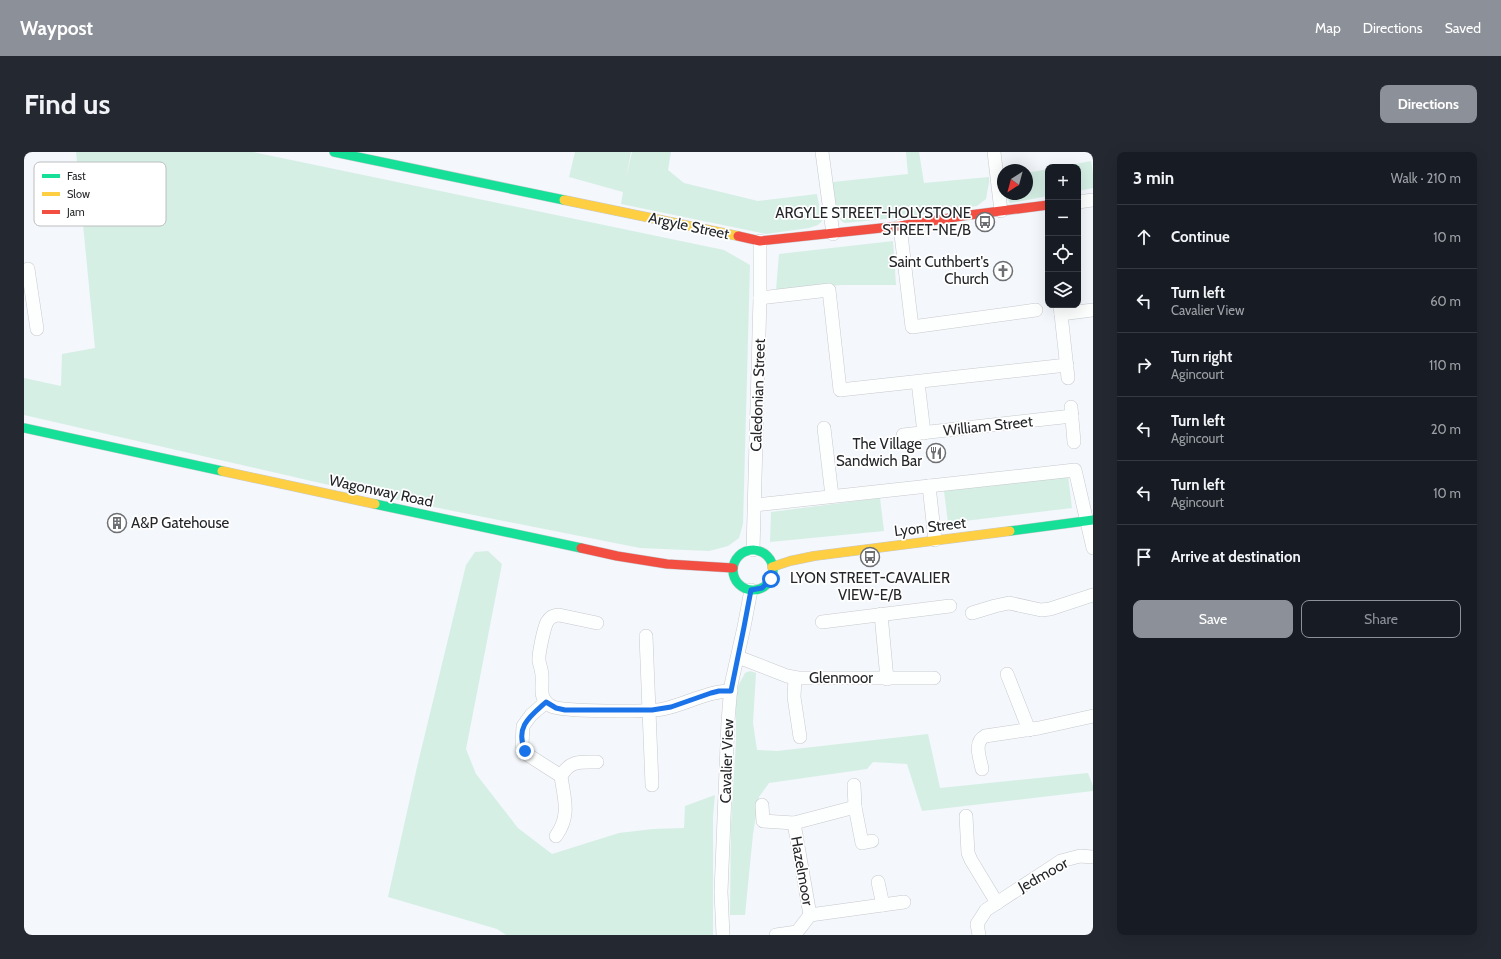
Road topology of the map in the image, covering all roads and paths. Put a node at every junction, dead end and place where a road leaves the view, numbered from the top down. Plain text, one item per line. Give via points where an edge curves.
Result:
1 (334, 152) edge
2 (822, 152) edge
3 (994, 152) edge
4 (363, 155) edge
5 (1093, 200) edge
6 (1081, 202) edge
7 (1045, 207) edge
8 (1001, 211) junction
9 (900, 226) junction
10 (834, 234) junction
11 (760, 241) junction
12 (28, 269) dead end
13 (28, 298) edge
14 (760, 298) junction
15 (1060, 309) edge
16 (1036, 310) dead end
17 (1093, 310) edge
18 (37, 329) dead end
19 (918, 382) junction
20 (24, 428) edge
21 (824, 428) dead end
22 (924, 433) junction
23 (903, 435) dead end
24 (1074, 442) dead end
25 (929, 486) junction
26 (832, 496) junction
27 (755, 505) junction
28 (1090, 521) edge
29 (935, 540) junction
30 (1093, 548) edge
31 (753, 550) junction
32 (772, 567) junction
33 (733, 568) junction
34 (751, 590) junction
35 (1093, 595) edge
36 (950, 606) dead end
37 (972, 613) dead end
38 (880, 614) junction
39 (822, 622) dead end
40 (597, 623) dead end
41 (646, 636) dead end
42 (738, 657) junction
43 (1007, 674) dead end
44 (795, 678) junction
45 (887, 678) junction
46 (934, 678) dead end
47 (731, 691) junction
48 (546, 702) junction
49 (650, 710) junction
50 (1093, 716) edge
51 (1029, 730) junction
52 (800, 737) dead end
53 (597, 762) dead end
54 (982, 769) dead end
55 (561, 776) junction
56 (652, 785) dead end
57 (854, 785) dead end
58 (762, 805) dead end
59 (855, 807) junction
60 (966, 816) dead end
61 (794, 823) junction
62 (556, 836) dead end
63 (872, 841) dead end
64 (1093, 856) edge
65 (878, 882) dead end
66 (904, 902) dead end
67 (997, 903) junction
68 (883, 905) junction
69 (810, 915) junction
70 (798, 933) edge
71 (723, 935) edge
72 (776, 935) edge
73 (979, 935) edge

1 - 4 main road, Argyle Street
2 - 10 street
3 - 8 street
4 - 11 main road, Argyle Street
5 - 6 street
7 - 8 main road, Argyle Street
8 - 9 main road, Argyle Street
9 - 10 main road, Argyle Street
9 - 16 street via 912,327
10 - 11 main road, Argyle Street
11 - 14 street, Caledonian Street
12 - 13 street
13 - 18 street
14 - 19 street via 829,290 840,390
14 - 27 street, Caledonian Street
15 - 17 street
15 - 19 street via 1068,372
19 - 22 street
20 - 33 main road, Wagonway Road via 617,556 667,564
21 - 26 street
22 - 23 street, William Street
22 - 24 street, William Street via 1072,412
25 - 26 street
25 - 28 street via 1076,470
25 - 29 street
26 - 27 street
27 - 31 street, Caledonian Street
28 - 29 main road, Lyon Street
28 - 30 street
29 - 32 main road, Lyon Street via 814,556
31 - 32 main road via 765,554
31 - 33 main road via 741,554
32 - 34 main road via 771,579 767,584
33 - 34 main road via 738,583 743,588
34 - 42 street, Cavalier View
35 - 37 street via 1050,609 1002,604
36 - 38 street
38 - 39 street
38 - 45 street, Glenmoor
40 - 48 street via 559,615 554,615 547,622 539,655 543,677 542,694
41 - 49 street
42 - 44 street, Glenmoor
42 - 47 street, Cavalier View
43 - 51 street
44 - 45 street, Glenmoor
44 - 52 street, Glenmoor via 794,697
45 - 46 street, Glenmoor
47 - 49 street via 719,691 671,707
47 - 71 street, Cavalier View via 721,892
48 - 49 street via 565,710
48 - 55 street via 523,726 522,745 528,755
49 - 56 street
50 - 51 street
51 - 54 street via 981,738 978,748
53 - 55 street via 573,763
55 - 62 street via 565,797 565,820
57 - 59 street
58 - 61 street via 763,821
59 - 61 street, Hazelmoor
59 - 63 street via 862,843
60 - 67 street via 968,853
61 - 69 street, Hazelmoor
64 - 67 street, Jedmoor via 1080,856 1062,861
65 - 68 street
66 - 68 street
67 - 73 street, Jedmoor via 980,917
68 - 69 street
69 - 70 street, Hazelmoor
70 - 72 street, Hazelmoor

